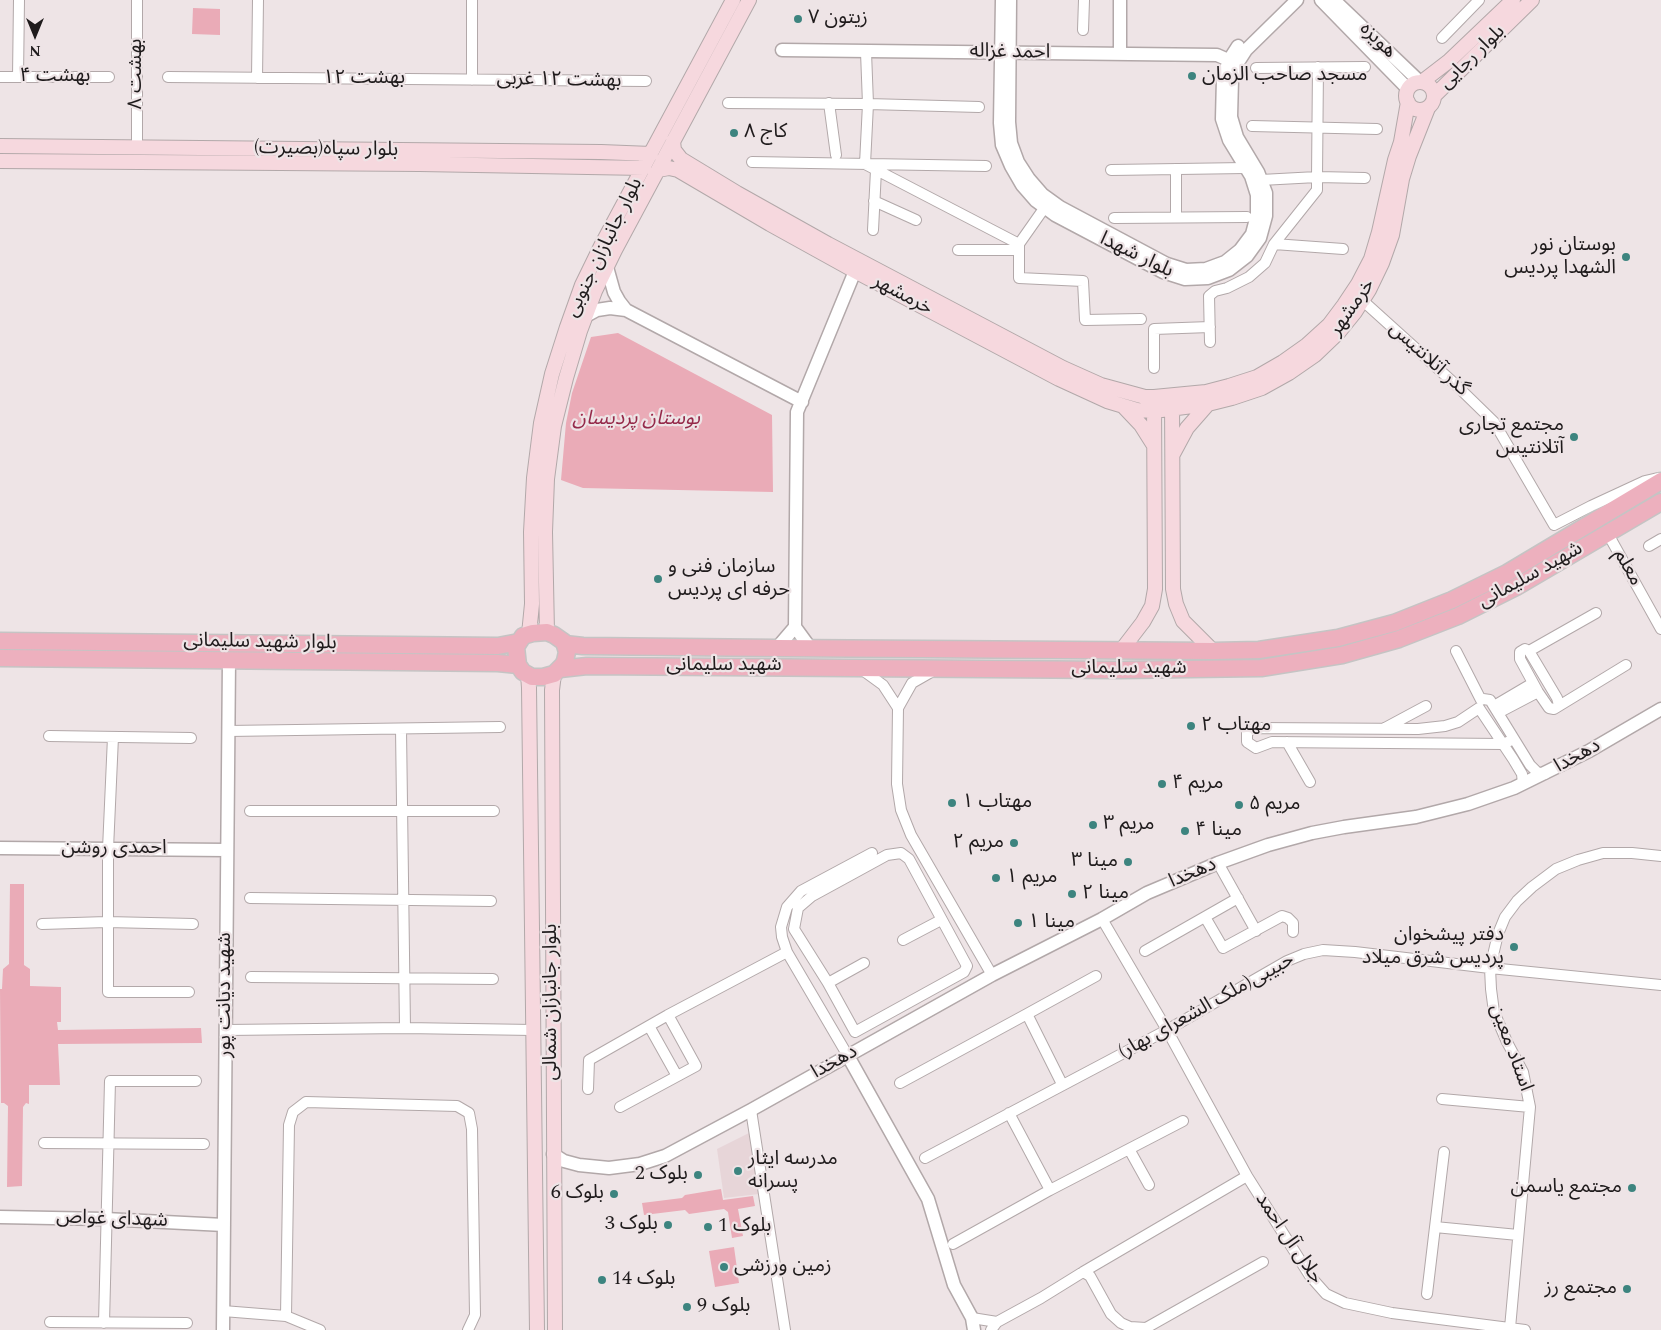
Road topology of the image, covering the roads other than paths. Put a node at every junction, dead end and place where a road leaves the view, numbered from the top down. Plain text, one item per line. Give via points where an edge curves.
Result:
1 (19, 0) edge
2 (137, 0) edge
3 (258, 0) edge
4 (472, 0) edge
5 (733, 0) edge
6 (749, 0) edge
7 (1002, 0) edge
8 (1010, 0) edge
9 (1084, 0) edge
10 (1112, 0) edge
11 (1120, 0) edge
12 (1285, 0) edge
13 (1297, 0) edge
14 (1321, 0) edge
15 (1334, 0) edge
16 (1480, 0) edge
17 (1513, 0) edge
18 (1532, 0) edge
19 (1083, 30) dead end
20 (1442, 38) dead end
21 (782, 50) dead end
22 (866, 52) junction
23 (1005, 53) junction
24 (1116, 54) junction
25 (1233, 62) junction
26 (1318, 67) junction
27 (1365, 67) dead end
28 (1256, 68) dead end
29 (0, 77) edge
30 (18, 77) junction
31 (109, 77) dead end
32 (168, 77) dead end
33 (257, 78) junction
34 (472, 80) junction
35 (646, 81) dead end
36 (1414, 89) junction
37 (1432, 102) junction
38 (829, 103) junction
39 (728, 104) dead end
40 (868, 104) junction
41 (979, 106) dead end
42 (1252, 126) dead end
43 (1316, 128) junction
44 (1377, 129) dead end
45 (673, 141) junction
46 (0, 146) edge
47 (137, 148) junction
48 (1242, 153) junction
49 (651, 154) junction
50 (836, 155) dead end
51 (420, 157) junction
52 (0, 161) edge
53 (752, 162) dead end
54 (137, 163) junction
55 (676, 163) junction
56 (865, 164) junction
57 (986, 166) dead end
58 (644, 168) junction
59 (1245, 168) junction
60 (1176, 169) junction
61 (658, 170) junction
62 (876, 170) junction
63 (1111, 170) dead end
64 (1317, 177) junction
65 (1365, 178) dead end
66 (1257, 181) junction
67 (874, 202) junction
68 (1045, 207) junction
69 (1176, 217) junction
70 (1247, 217) dead end
71 (1114, 218) dead end
72 (916, 220) dead end
73 (873, 230) dead end
74 (1274, 244) junction
75 (1019, 247) junction
76 (1343, 249) dead end
77 (958, 250) dead end
78 (1138, 254) junction
79 (607, 267) junction
80 (855, 271) junction
81 (1362, 300) junction
82 (626, 310) junction
83 (586, 316) junction
84 (1141, 319) dead end
85 (1210, 327) junction
86 (1210, 342) dead end
87 (1154, 368) dead end
88 (802, 402) junction
89 (1172, 402) junction
90 (1154, 404) junction
91 (1208, 404) junction
92 (1123, 406) junction
93 (1154, 446) junction
94 (1172, 457) junction
95 (1661, 477) edge
96 (1661, 481) edge
97 (1661, 502) edge
98 (1599, 518) junction
99 (1608, 534) junction
100 (1661, 539) edge
101 (1649, 546) dead end
102 (1596, 613) dead end
103 (795, 627) junction
104 (1661, 629) edge
105 (547, 632) junction
106 (524, 638) junction
107 (0, 642) edge
108 (134, 642) junction
109 (565, 644) junction
110 (777, 648) junction
111 (811, 649) junction
112 (1213, 651) junction
113 (1529, 651) junction
114 (1120, 652) junction
115 (1456, 652) dead end
116 (0, 658) edge
117 (134, 659) junction
118 (229, 660) junction
119 (1626, 665) dead end
120 (858, 667) junction
121 (939, 668) junction
122 (523, 670) junction
123 (557, 671) junction
124 (1536, 687) junction
125 (1559, 705) junction
126 (1426, 706) dead end
127 (1494, 706) junction
128 (898, 708) junction
129 (1661, 708) edge
130 (500, 728) dead end
131 (401, 729) junction
132 (1385, 729) junction
133 (228, 731) junction
134 (49, 736) dead end
135 (113, 737) junction
136 (192, 738) dead end
137 (1514, 739) junction
138 (1287, 742) junction
139 (1503, 744) junction
140 (1545, 774) junction
141 (1310, 782) dead end
142 (1524, 784) junction
143 (402, 810) junction
144 (250, 811) dead end
145 (494, 811) dead end
146 (0, 848) edge
147 (108, 849) junction
148 (227, 850) junction
149 (872, 852) dead end
150 (1661, 856) edge
151 (1218, 863) junction
152 (843, 874) junction
153 (250, 898) dead end
154 (1238, 898) junction
155 (404, 900) junction
156 (491, 901) dead end
157 (1205, 917) junction
158 (1102, 919) junction
159 (941, 920) junction
160 (108, 922) junction
161 (42, 924) dead end
162 (193, 924) dead end
163 (1256, 931) junction
164 (1293, 932) dead end
165 (902, 940) dead end
166 (1145, 951) dead end
167 (787, 952) junction
168 (864, 963) dead end
169 (1490, 968) junction
170 (992, 974) junction
171 (1096, 976) dead end
172 (251, 977) dead end
173 (405, 979) junction
174 (493, 979) dead end
175 (828, 983) junction
176 (1661, 985) edge
177 (189, 992) dead end
178 (1027, 1014) junction
179 (668, 1015) junction
180 (649, 1026) junction
181 (405, 1028) junction
182 (226, 1030) junction
183 (534, 1030) junction
184 (1167, 1030) junction
185 (848, 1056) junction
186 (677, 1076) junction
187 (196, 1080) dead end
188 (900, 1083) dead end
189 (1062, 1084) junction
190 (588, 1089) dead end
191 (1442, 1099) dead end
192 (620, 1107) dead end
193 (1530, 1107) junction
194 (751, 1110) junction
195 (1009, 1113) junction
196 (1183, 1121) dead end
197 (44, 1144) dead end
198 (109, 1144) junction
199 (204, 1144) dead end
200 (1129, 1149) junction
201 (1444, 1152) dead end
202 (553, 1154) junction
203 (925, 1158) dead end
204 (1247, 1176) junction
205 (1149, 1185) dead end
206 (1050, 1190) junction
207 (0, 1217) edge
208 (105, 1219) junction
209 (224, 1225) junction
210 (1436, 1227) junction
211 (1518, 1235) junction
212 (953, 1244) dead end
213 (1264, 1262) dead end
214 (1083, 1272) junction
215 (1427, 1294) dead end
216 (224, 1311) junction
217 (286, 1316) junction
218 (50, 1322) dead end
219 (104, 1323) junction
220 (187, 1323) dead end
221 (973, 1324) edge
222 (994, 1326) edge
223 (1510, 1328) junction
224 (223, 1330) edge
225 (320, 1330) edge
226 (468, 1330) edge
227 (537, 1330) edge
228 (554, 1330) edge
229 (785, 1330) edge
230 (1525, 1330) edge

1 - 30 street
2 - 47 street, بهشت ۸
3 - 33 street
4 - 34 street
5 - 49 main road, بلوار جانبازان جنوبی
6 - 45 main road, بلوار جانبازان جنوبی
7 - 23 street, بلوار شهدا
8 - 23 street, بلوار شهدا
9 - 19 street
10 - 24 street
11 - 24 street
12 - 25 street, بلوار شهدا via 1239,44
13 - 25 street, بلوار شهدا
14 - 36 street, هویزه
15 - 36 street, هویزه
16 - 20 street
17 - 36 main road, بلوار رجایی via 1456,55
18 - 37 main road, بلوار رجایی
21 - 22 street, احمد غزاله
22 - 23 street, احمد غزاله
22 - 40 street
23 - 24 street, احمد غزاله
23 - 68 street, بلوار شهدا via 1000,123 1002,145 1022,184
23 - 78 street, بلوار شهدا via 1011,143 1029,179 1060,208
24 - 25 street, احمد غزاله via 1217,55
25 - 48 street, بلوار شهدا via 1223,78 1222,119 1229,140
26 - 27 street
26 - 28 street
26 - 43 street
29 - 30 street, بهشت ۴
30 - 31 street, بهشت ۴
32 - 33 street, بهشت ۱۲
33 - 34 street, بهشت ۱۲
34 - 35 street, بهشت ۱۲ غربی
36 - 37 main road via 1432,86
36 - 37 main road via 1410,106 1419,110
36 - 89 main road, خرمشهر via 1379,232 1370,259 1349,298 1307,345 1257,377
37 - 81 main road, خرمشهر via 1409,156 1392,235 1382,264
38 - 39 street
38 - 40 street
38 - 50 street
40 - 41 street
40 - 56 street
42 - 43 street
43 - 44 street
43 - 64 street
45 - 55 main road
45 - 61 main road, بلوار جانبازان جنوبی
46 - 47 main road, بلوار سپاه(بصیرت)
47 - 51 main road, بلوار سپاه(بصیرت)
47 - 54 main road
48 - 59 street, بلوار شهدا
48 - 66 street, بلوار شهدا
49 - 51 main road, بلوار سپاه(بصیرت) via 601,152
49 - 58 main road, بلوار جانبازان جنوبی
51 - 54 main road, بلوار سپاه(بصیرت)
51 - 58 main road, بلوار سپاه(بصیرت)
52 - 54 main road, بلوار سپاه(بصیرت)
53 - 56 street
55 - 61 main road
55 - 80 main road, خرمشهر
55 - 90 main road, خرمشهر via 1063,368
56 - 57 street
56 - 62 street
58 - 106 main road, بلوار جانبازان جنوبی via 582,286 552,374 534,478 532,604
59 - 60 street
59 - 66 street, بلوار شهدا
60 - 63 street
60 - 69 street
61 - 79 main road, بلوار جانبازان جنوبی
62 - 67 street
62 - 75 street
64 - 65 street
64 - 66 street
64 - 74 street via 1317,190
66 - 78 street, بلوار شهدا via 1266,193 1266,216 1260,238 1247,256 1229,270 1208,278 1185,278 1164,272
67 - 72 street
67 - 73 street
68 - 75 street
68 - 78 street, بلوار شهدا via 1055,215
69 - 70 street
69 - 71 street
74 - 76 street
74 - 85 street via 1265,263 1249,276 1209,296
75 - 77 street
75 - 84 street via 1019,278 1083,281 1085,320
79 - 82 street via 614,292
79 - 83 main road, بلوار جانبازان جنوبی
80 - 88 street
80 - 92 main road, خرمشهر via 1059,379
81 - 91 main road, خرمشهر via 1338,333 1289,373 1262,388
81 - 95 street, گذر آتلانتیس via 1494,422 1554,525 1645,481
82 - 83 street via 610,308
82 - 88 street
83 - 105 main road, بلوار جانبازان جنوبی via 566,378 547,479
85 - 86 street
85 - 87 street via 1154,329
88 - 103 street via 797,412
89 - 90 main road, خرمشهر
89 - 91 main road, خرمشهر
89 - 94 main road
90 - 92 main road, خرمشهر via 1138,410
90 - 93 main road
91 - 94 main road via 1187,428
92 - 93 main road via 1141,425
93 - 114 main road via 1155,589 1152,606
94 - 112 main road via 1173,589 1176,604 1183,621
96 - 98 main road, شهید سلیمانی
97 - 99 main road, شهید سلیمانی
98 - 99 main road
98 - 112 main road, شهید سلیمانی via 1507,573 1394,623 1338,638 1259,650
99 - 104 street, معلم
99 - 121 main road, شهید سلیمانی via 1458,616 1399,639 1342,656 1242,669
100 - 101 street
102 - 113 street
103 - 110 street
103 - 111 street
105 - 106 main road
105 - 109 main road
106 - 108 main road, بلوار شهید سلیمانی via 498,646
106 - 122 main road via 516,650
107 - 108 main road, بلوار شهید سلیمانی
108 - 117 main road
109 - 110 main road, شهید سلیمانی
109 - 123 main road via 567,656
110 - 111 main road, شهید سلیمانی
111 - 114 main road, شهید سلیمانی
112 - 114 main road, شهید سلیمانی
113 - 124 street via 1520,652 1520,659
113 - 125 street
115 - 127 street via 1481,700
116 - 117 main road, بلوار شهید سلیمانی
117 - 118 main road, بلوار شهید سلیمانی
118 - 122 main road, بلوار شهید سلیمانی via 498,663
118 - 133 street, شهید دیانت پور
119 - 125 street
120 - 121 main road, شهید سلیمانی
120 - 123 main road, شهید سلیمانی via 587,666
120 - 128 street via 883,685
121 - 128 street via 912,684
122 - 123 main road via 538,677
122 - 183 main road, بلوار جانبازان شمالی via 530,688
123 - 202 main road, بلوار جانبازان شمالی via 552,690
124 - 125 street via 1548,708 1554,709
124 - 127 street
126 - 132 street
127 - 137 street
128 - 170 street via 897,784 901,810 911,835
129 - 140 street, دهخدا via 1589,752
130 - 131 street
131 - 133 street
131 - 143 street
132 - 138 street via 1256,728 1247,732 1247,742 1256,748 1272,742
132 - 139 street via 1445,726 1458,722 1479,708
133 - 148 street, شهید دیانت پور
134 - 135 street
135 - 136 street
135 - 147 street
137 - 139 street
137 - 140 street via 1530,765
138 - 139 street
138 - 141 street
139 - 142 street via 1522,774
140 - 142 street, دهخدا
142 - 151 street, دهخدا via 1416,818 1312,833
143 - 144 street
143 - 145 street
143 - 155 street
146 - 147 street, احمدی روشن
147 - 148 street, احمدی روشن
147 - 160 street
148 - 182 street, شهید دیانت پور
149 - 152 street
150 - 169 street, استاد معین via 1603,853 1556,869 1532,886 1505,917
151 - 154 street
151 - 158 street, دهخدا via 1147,893
152 - 159 street via 887,855 901,853 909,859
152 - 167 street via 801,891 786,907 781,927
152 - 175 street via 798,908 794,929
153 - 155 street
154 - 157 street
154 - 163 street
155 - 156 street
155 - 173 street
157 - 163 street via 1223,948
157 - 166 street
158 - 170 street, دهخدا
158 - 184 street, جلال آل احمد
159 - 165 street
159 - 175 street via 967,966 964,972 855,1032
160 - 161 street
160 - 162 street
160 - 177 street via 108,992
163 - 164 street via 1282,916 1293,923
167 - 179 street
167 - 185 street
168 - 175 street
169 - 176 street, حبیبی(ملک الشعرای بهار)
169 - 184 street, حبیبی(ملک الشعرای بهار) via 1323,950 1286,961
169 - 193 street, استاد معین via 1494,1012 1523,1072
170 - 185 street, دهخدا
171 - 178 street
172 - 173 street
173 - 174 street
173 - 181 street
178 - 188 street
178 - 189 street
179 - 180 street
179 - 186 street via 696,1066
180 - 186 street
180 - 190 street via 589,1060
181 - 182 street
181 - 183 street
182 - 209 street, شهید دیانت پور
183 - 227 main road, بلوار جانبازان شمالی
184 - 189 street, حبیبی(ملک الشعرای بهار)
184 - 204 street, جلال آل احمد
185 - 194 street, دهخدا
185 - 221 street via 928,1199 954,1285
186 - 192 street
187 - 198 street via 110,1081
189 - 195 street, حبیبی(ملک الشعرای بهار)
191 - 193 street
193 - 211 street, استاد معین
194 - 202 street, دهخدا via 681,1148 640,1164 590,1167 564,1161
194 - 229 street
195 - 203 street, حبیبی(ملک الشعرای بهار)
195 - 206 street
196 - 200 street
197 - 198 street
198 - 199 street
198 - 208 street
200 - 205 street
200 - 206 street
201 - 210 street
202 - 228 main road, بلوار جانبازان شمالی
204 - 214 street
204 - 223 street, جلال آل احمد via 1310,1276 1326,1294 1345,1304 1392,1313
206 - 212 street
207 - 208 street, شهدای غواص
208 - 209 street, شهدای غواص
208 - 219 street
209 - 216 street, شهید دیانت پور
210 - 211 street
210 - 215 street
211 - 223 street, استاد معین
213 - 214 street via 1146,1328 1130,1328 1121,1323 1111,1314 1090,1276
214 - 222 street
216 - 217 street
216 - 224 street, شهید دیانت پور
217 - 225 street
217 - 226 street via 289,1125 293,1112 306,1102 457,1106 469,1113 472,1129 474,1315
218 - 219 street
219 - 220 street
221 - 222 street
223 - 230 street, جلال آل احمد

